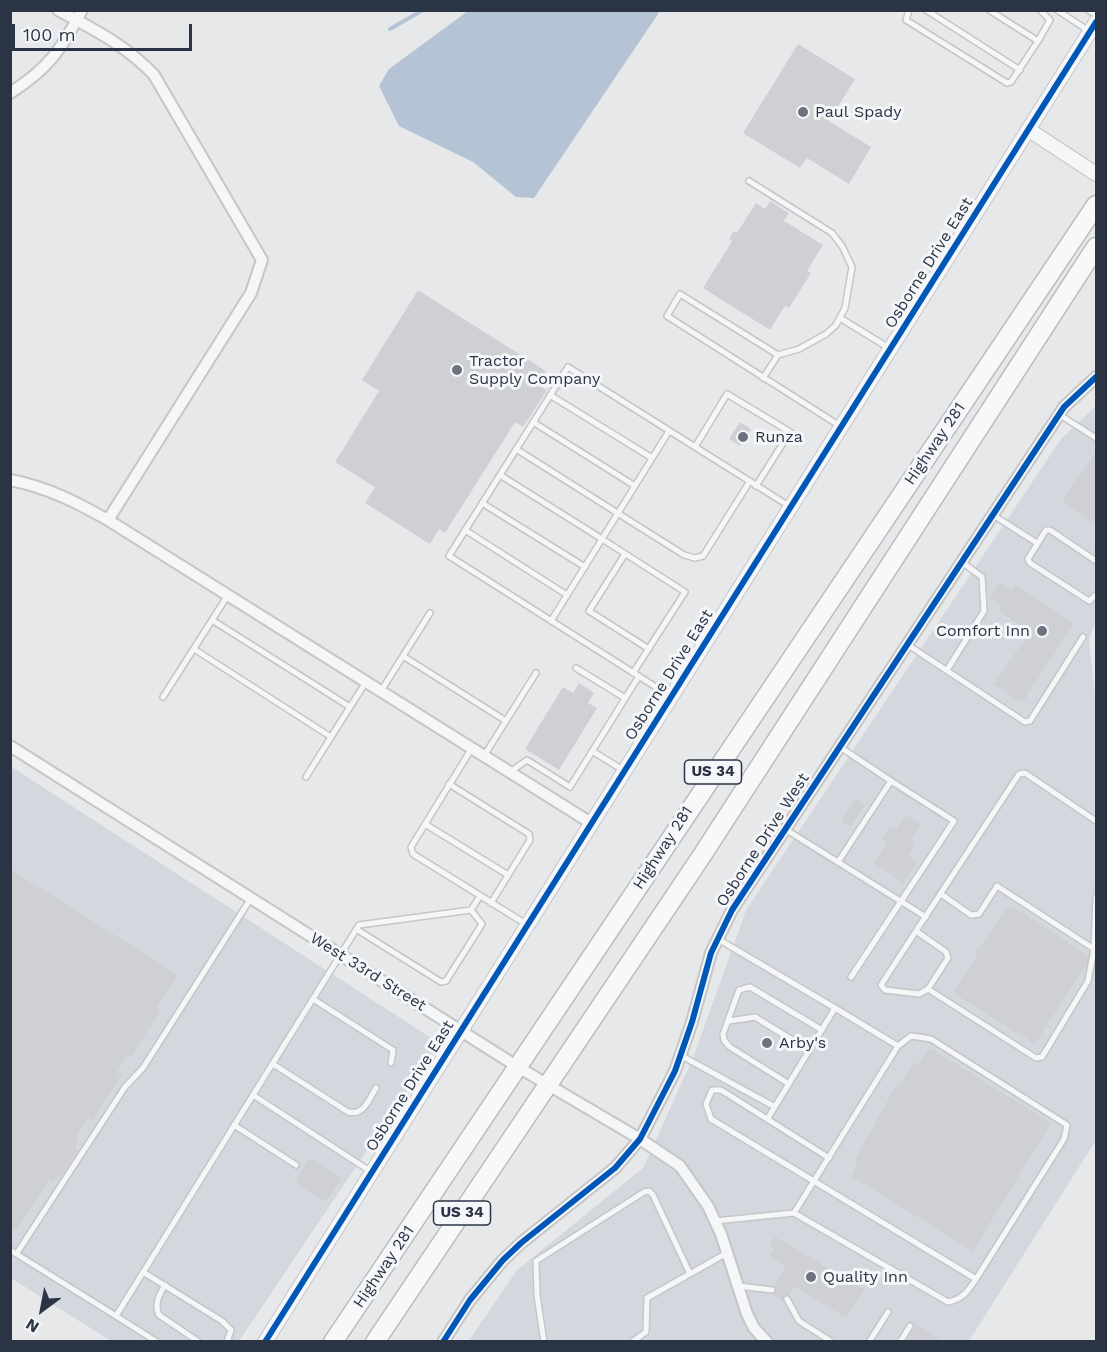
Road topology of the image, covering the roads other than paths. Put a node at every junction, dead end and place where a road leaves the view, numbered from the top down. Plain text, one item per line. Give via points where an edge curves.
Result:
1 (58, 10) edge
2 (909, 10) edge
3 (926, 10) edge
4 (989, 10) edge
5 (1040, 10) edge
6 (1057, 10) edge
7 (1088, 10) edge
8 (1096, 15) edge
9 (79, 16) edge
10 (1094, 27) edge
11 (1038, 40) junction
12 (1020, 70) junction
13 (10, 93) edge
14 (1029, 130) junction
15 (1096, 174) edge
16 (749, 181) dead end
17 (1096, 206) edge
18 (1096, 247) edge
19 (840, 318) junction
20 (891, 349) junction
21 (778, 355) junction
22 (1096, 376) edge
23 (763, 378) junction
24 (550, 394) junction
25 (1059, 414) junction
26 (533, 422) junction
27 (841, 427) junction
28 (669, 431) junction
29 (1096, 438) edge
30 (695, 447) junction
31 (516, 449) junction
32 (652, 458) junction
33 (500, 475) junction
34 (10, 480) edge
35 (750, 481) junction
36 (635, 486) junction
37 (756, 486) junction
38 (482, 503) junction
39 (791, 507) junction
40 (618, 514) junction
41 (993, 515) junction
42 (108, 520) junction
43 (465, 530) junction
44 (602, 539) junction
45 (1038, 543) junction
46 (626, 554) junction
47 (1096, 561) edge
48 (962, 562) junction
49 (585, 567) junction
50 (228, 595) junction
51 (567, 595) junction
52 (1096, 596) edge
53 (430, 613) dead end
54 (212, 620) junction
55 (551, 621) junction
56 (1083, 638) dead end
57 (908, 645) junction
58 (194, 649) junction
59 (649, 649) junction
60 (403, 656) junction
61 (576, 668) dead end
62 (947, 670) junction
63 (536, 673) dead end
64 (636, 675) junction
65 (366, 682) junction
66 (381, 691) junction
67 (163, 697) dead end
68 (671, 697) junction
69 (625, 698) junction
70 (350, 707) junction
71 (506, 721) junction
72 (331, 736) junction
73 (10, 746) edge
74 (840, 747) junction
75 (472, 748) junction
76 (592, 751) junction
77 (484, 756) junction
78 (624, 771) junction
79 (510, 772) junction
80 (306, 777) dead end
81 (891, 781) junction
82 (449, 784) junction
83 (1096, 821) edge
84 (425, 824) junction
85 (591, 824) junction
86 (785, 829) junction
87 (837, 862) junction
88 (508, 875) junction
89 (941, 894) junction
90 (480, 896) junction
91 (1096, 897) edge
92 (251, 898) junction
93 (901, 901) junction
94 (491, 903) junction
95 (471, 910) junction
96 (926, 916) junction
97 (527, 925) junction
98 (356, 929) junction
99 (916, 931) junction
100 (718, 939) junction
101 (1094, 949) junction
102 (340, 955) junction
103 (851, 977) dead end
104 (928, 989) junction
105 (313, 999) junction
106 (835, 1008) junction
107 (729, 1021) junction
108 (822, 1030) junction
109 (461, 1031) junction
110 (898, 1046) junction
111 (810, 1051) junction
112 (680, 1055) junction
113 (391, 1063) dead end
114 (273, 1064) junction
115 (518, 1067) junction
116 (547, 1084) junction
117 (789, 1084) junction
118 (376, 1088) dead end
119 (253, 1095) junction
120 (775, 1107) junction
121 (768, 1118) junction
122 (234, 1125) junction
123 (640, 1139) junction
124 (829, 1158) junction
125 (296, 1166) dead end
126 (372, 1172) junction
127 (814, 1181) junction
128 (794, 1213) junction
129 (715, 1221) junction
130 (10, 1250) edge
131 (16, 1253) junction
132 (727, 1253) junction
133 (143, 1272) junction
134 (690, 1274) junction
135 (976, 1279) junction
136 (165, 1285) junction
137 (738, 1286) junction
138 (772, 1290) dead end
139 (787, 1299) dead end
140 (888, 1312) dead end
141 (116, 1316) junction
142 (910, 1326) dead end
143 (157, 1341) edge
144 (199, 1341) edge
145 (227, 1341) edge
146 (265, 1341) edge
147 (333, 1341) edge
148 (375, 1341) edge
149 (443, 1341) edge
150 (544, 1341) edge
151 (633, 1341) edge
152 (767, 1341) edge
153 (832, 1341) edge
154 (869, 1341) edge
155 (900, 1341) edge

1 - 9 street
2 - 12 lane via 906,20 1007,83
3 - 12 lane
4 - 11 lane
5 - 11 lane via 1050,20
6 - 10 lane
7 - 8 lane
9 - 13 street via 52,61
9 - 42 street via 134,54 154,75 262,260 251,293
10 - 14 street, Osborne Drive East
11 - 12 lane
14 - 15 street
14 - 20 street, Osborne Drive East
16 - 19 lane via 820,224 843,246 852,267
17 - 115 highway, Highway 281 / US 34
18 - 116 highway, Highway 281 / US 34 via 707,847
19 - 20 lane
19 - 21 lane via 826,334
20 - 27 street, Osborne Drive East
21 - 23 lane
21 - 23 lane via 680,294 667,316
22 - 25 street, Osborne Drive West
23 - 27 lane
24 - 26 lane
24 - 28 lane via 568,367
24 - 32 lane
25 - 29 lane
25 - 41 street, Osborne Drive West
26 - 31 lane
26 - 36 lane
27 - 39 street, Osborne Drive East
28 - 30 lane
28 - 32 lane
30 - 35 lane
30 - 37 lane via 728,394 790,432
31 - 33 lane
31 - 40 lane
32 - 36 lane
33 - 38 lane
33 - 44 lane
34 - 42 street via 65,496
35 - 37 lane
35 - 40 lane via 703,555 695,558
36 - 40 lane
37 - 39 lane
38 - 43 lane
38 - 49 lane
39 - 68 street, Osborne Drive East
40 - 44 lane
41 - 45 lane
41 - 48 street, Osborne Drive West
42 - 50 street
43 - 51 lane
43 - 55 lane via 448,556
44 - 46 lane
44 - 49 lane
45 - 47 lane via 1050,530
45 - 52 lane via 1028,559 1030,563 1089,601
46 - 59 lane via 685,592
46 - 59 lane via 589,611
48 - 57 street, Osborne Drive West
48 - 62 lane via 982,577 984,611
49 - 51 lane
50 - 54 lane
50 - 65 street
51 - 55 lane
53 - 60 lane
54 - 58 lane
54 - 70 lane
55 - 64 lane
56 - 62 lane via 1030,721 1025,722
57 - 62 lane
57 - 74 street, Osborne Drive West
58 - 67 lane
58 - 72 lane
59 - 64 lane
60 - 66 lane
60 - 71 lane
61 - 69 lane
63 - 71 lane
64 - 68 lane
64 - 69 lane
65 - 66 street
65 - 70 lane
66 - 75 street
68 - 78 street, Osborne Drive East
69 - 76 lane
70 - 72 lane
71 - 77 lane
72 - 80 lane
73 - 92 street, West 33rd Street
74 - 81 lane
74 - 86 street, Osborne Drive West
75 - 77 street
75 - 82 lane
76 - 78 lane
76 - 79 lane via 570,787 527,760
77 - 79 street
78 - 85 street, Osborne Drive East
79 - 85 street
81 - 87 lane
81 - 93 lane via 954,821
82 - 84 lane
82 - 88 lane via 530,834
83 - 89 lane via 1024,773 1019,774
84 - 88 lane
84 - 90 lane via 411,847 413,854
85 - 97 street, Osborne Drive East
86 - 87 lane
86 - 100 street, Osborne Drive West via 732,910
87 - 93 lane
88 - 94 lane
89 - 96 lane
89 - 101 lane via 971,915 979,914 997,886
90 - 94 lane
90 - 95 lane
91 - 101 lane
92 - 102 street, West 33rd Street
92 - 131 lane via 143,1068 125,1087
93 - 96 lane
93 - 103 lane
94 - 97 lane
95 - 98 lane via 359,925
95 - 98 lane via 482,924 446,981 441,982
96 - 99 lane
97 - 109 street, Osborne Drive East
98 - 102 lane
99 - 104 lane via 946,952 948,958
99 - 104 lane via 881,985 885,990 919,994
100 - 106 lane
100 - 112 street, Osborne Drive West
101 - 104 lane via 1088,981 1042,1057 1036,1058
102 - 105 lane
102 - 109 street, West 33rd Street
105 - 113 lane via 393,1050
105 - 114 lane
106 - 108 lane
106 - 110 lane
107 - 108 lane via 735,996 739,990 750,987
107 - 111 lane via 755,1017
107 - 117 lane via 723,1034 727,1045
108 - 111 lane
109 - 115 street, West 33rd Street
109 - 126 street, Osborne Drive East
110 - 124 lane
110 - 135 lane via 911,1036 931,1039 1067,1125 1064,1139
111 - 117 lane
112 - 120 lane
112 - 123 street, Osborne Drive West via 665,1094
114 - 118 lane via 355,1114 362,1111
114 - 119 lane
115 - 116 street, West 33rd Street
115 - 147 highway, Highway 281 / US 34
116 - 123 street, West 33rd Street
116 - 148 highway, Highway 281 / US 34
117 - 120 lane
119 - 122 lane
119 - 126 lane
120 - 121 lane
121 - 124 lane
121 - 127 lane via 716,1089 706,1104 711,1119
122 - 125 lane
122 - 133 lane
123 - 129 street, West 33rd Street via 680,1166
123 - 149 street, Osborne Drive West via 615,1168 509,1254 470,1300
124 - 127 lane
126 - 146 street, Osborne Drive East
127 - 128 lane
127 - 135 lane
128 - 129 lane
128 - 135 lane via 948,1302 965,1296
129 - 132 street, West 33rd Street
130 - 131 lane
131 - 141 lane
132 - 134 lane
132 - 137 street, West 33rd Street
133 - 136 lane
133 - 141 lane
134 - 150 lane via 653,1195 644,1192 536,1262
134 - 151 lane via 647,1298 646,1332
136 - 144 lane via 158,1297 159,1315
136 - 145 lane via 222,1321 231,1330
137 - 138 lane
137 - 152 street, West 33rd Street via 754,1328
139 - 153 lane via 803,1324
140 - 154 lane
141 - 143 lane
142 - 155 lane

